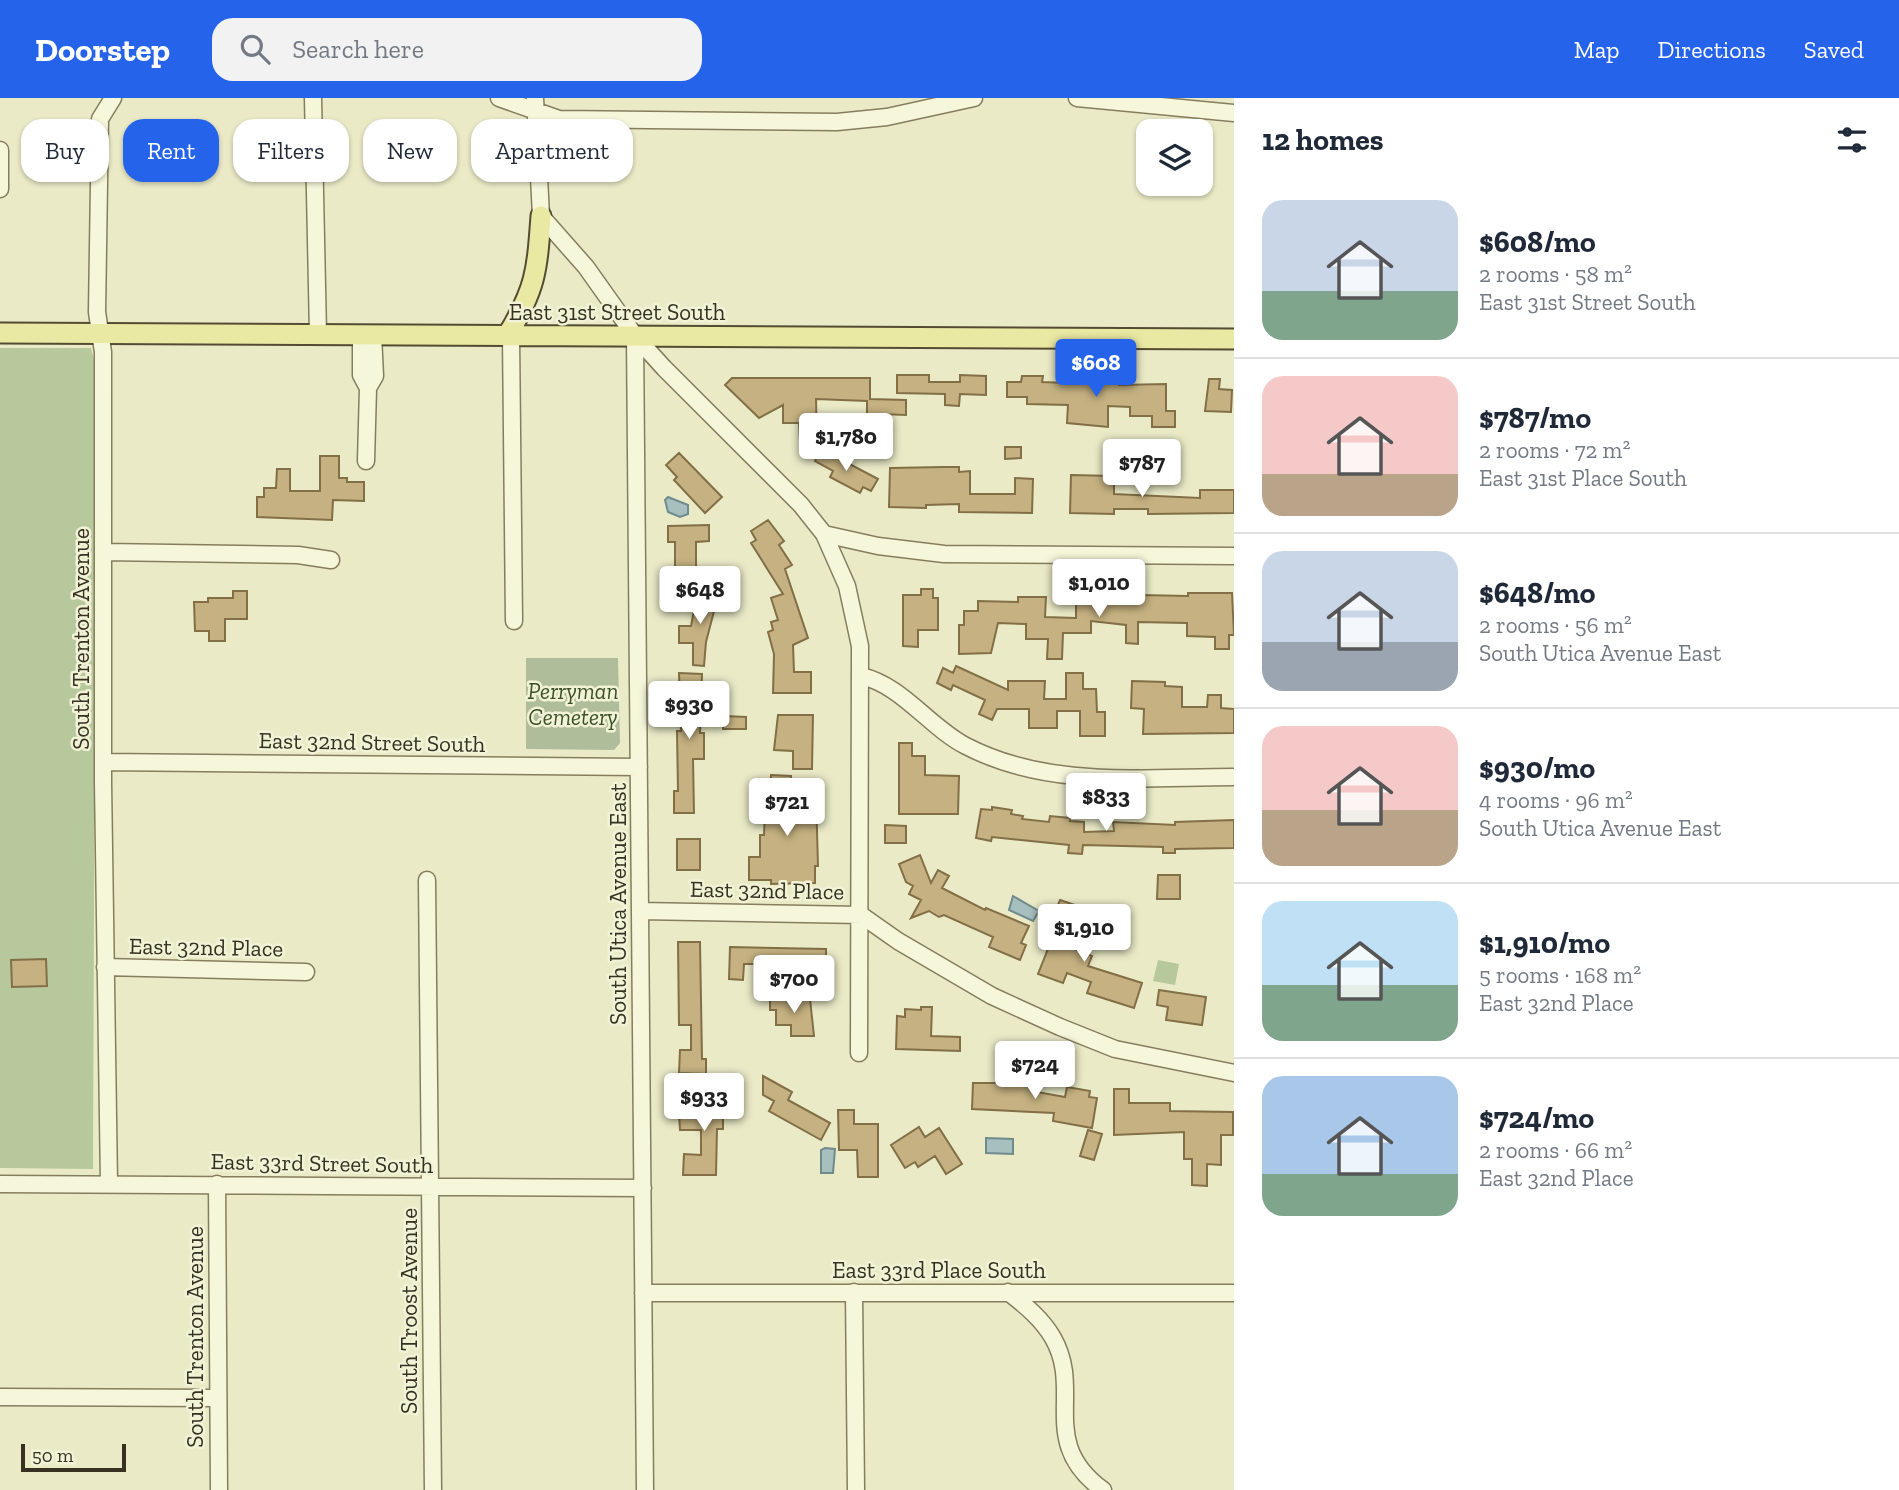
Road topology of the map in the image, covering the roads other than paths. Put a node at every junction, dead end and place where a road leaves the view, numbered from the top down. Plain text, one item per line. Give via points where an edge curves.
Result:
1 (113, 98) edge
2 (313, 98) edge
3 (499, 98) edge
4 (974, 98) edge
5 (1087, 98) edge
6 (536, 104) edge
7 (1234, 113) edge
8 (0, 150) edge
9 (0, 189) edge
10 (541, 216) junction
11 (0, 333) edge
12 (100, 334) junction
13 (318, 334) junction
14 (367, 335) junction
15 (509, 336) junction
16 (635, 336) junction
17 (1234, 339) edge
18 (366, 461) dead end
19 (824, 534) junction
20 (104, 552) junction
21 (1234, 556) edge
22 (331, 560) dead end
23 (514, 621) dead end
24 (861, 676) junction
25 (103, 762) junction
26 (639, 767) junction
27 (1234, 778) edge
28 (427, 880) dead end
29 (640, 911) junction
30 (861, 915) junction
31 (105, 967) junction
32 (306, 972) dead end
33 (859, 1052) dead end
34 (1234, 1073) edge
35 (0, 1184) edge
36 (109, 1184) junction
37 (216, 1184) junction
38 (430, 1187) junction
39 (643, 1188) junction
40 (854, 1292) junction
41 (1008, 1292) junction
42 (643, 1293) junction
43 (1234, 1293) edge
44 (0, 1397) edge
45 (218, 1398) junction
46 (1097, 1486) edge
47 (219, 1490) edge
48 (433, 1490) edge
49 (645, 1490) edge
50 (856, 1490) edge

1 - 12 street, South Trenton Avenue via 100,119
2 - 13 street
3 - 6 street
4 - 6 street via 887,117 837,122 559,119
5 - 7 street
6 - 10 street
8 - 9 street
10 - 15 main road via 536,275
10 - 16 street via 612,300
11 - 12 main road, East 31st Street South
12 - 13 main road, East 31st Street South
12 - 20 street, South Trenton Avenue
13 - 14 main road, East 31st Street South
14 - 15 main road, East 31st Street South
14 - 18 street via 361,375 368,388
15 - 16 main road, East 31st Street South
15 - 23 street
16 - 17 main road, East 31st Street South
16 - 19 street
16 - 26 street, South Utica Avenue East
19 - 21 street via 944,554
19 - 24 street via 853,605
20 - 22 street via 286,554
20 - 25 street, South Trenton Avenue
24 - 27 street via 879,680 965,746 1012,765 1080,778
24 - 30 street
25 - 26 street, East 32nd Street South
25 - 31 street, South Trenton Avenue
26 - 29 street, South Utica Avenue East
28 - 38 street, South Troost Avenue
29 - 30 street, East 32nd Place
29 - 39 street, South Utica Avenue East
30 - 33 street
30 - 34 street, East 32nd Place via 992,996 1060,1027 1115,1049
31 - 32 street, East 32nd Place
31 - 36 street, South Trenton Avenue
35 - 36 street, East 33rd Street South
36 - 37 street, East 33rd Street South
37 - 38 street, East 33rd Street South
37 - 45 street, South Trenton Avenue
38 - 39 street, East 33rd Street South
38 - 48 street, South Troost Avenue
39 - 42 street, South Utica Avenue East
40 - 41 street, East 33rd Place South
40 - 42 street, East 33rd Place South
40 - 50 street
41 - 43 street, East 33rd Place South
41 - 46 street via 1036,1314 1054,1338 1064,1378 1067,1442 1078,1466
42 - 49 street, South Utica Avenue East
44 - 45 street
45 - 47 street, South Trenton Avenue

